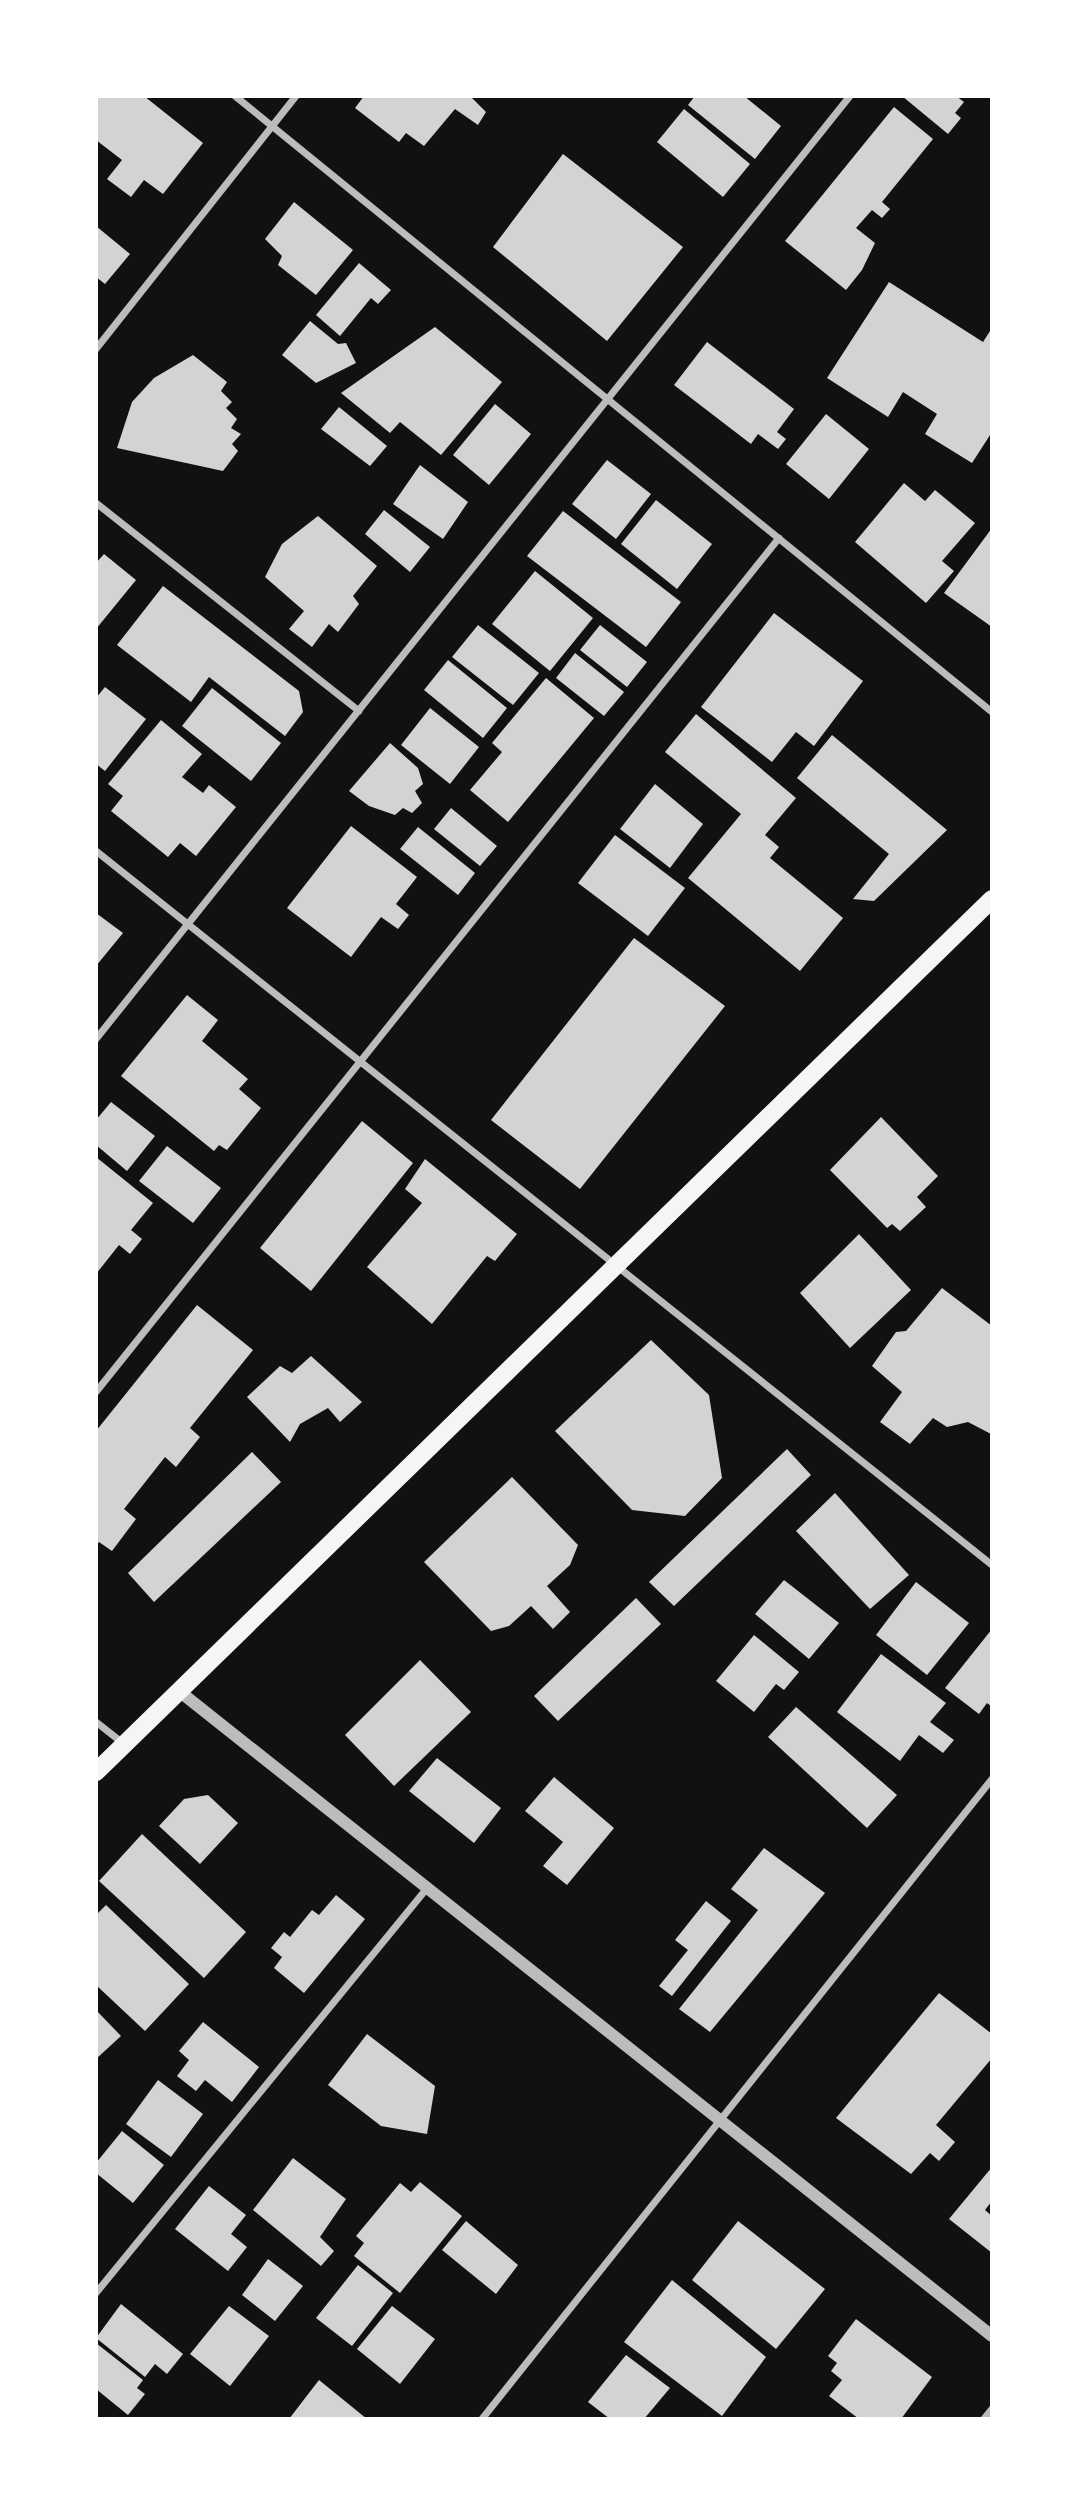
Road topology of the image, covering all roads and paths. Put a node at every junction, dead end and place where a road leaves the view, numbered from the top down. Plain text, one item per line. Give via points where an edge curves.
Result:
1 (234, 96) edge
2 (296, 96) edge
3 (849, 96) edge
4 (272, 127) junction
5 (96, 349) edge
6 (608, 399) junction
7 (96, 503) edge
8 (779, 538) junction
9 (359, 711) junction
10 (992, 712) edge
11 (96, 851) edge
12 (992, 899) edge
13 (189, 924) junction
14 (96, 1039) edge
15 (360, 1062) junction
16 (616, 1265) junction
17 (96, 1392) edge
18 (992, 1566) edge
19 (179, 1691) junction
20 (96, 1722) edge
21 (124, 1744) junction
22 (96, 1772) edge
23 (992, 1779) edge
24 (428, 1887) junction
25 (719, 2119) junction
26 (96, 2293) edge
27 (992, 2336) edge
28 (992, 2409) edge
29 (482, 2419) edge
30 (984, 2419) edge

1 - 4 street
2 - 4 street
3 - 6 street
4 - 5 street
4 - 6 street
6 - 8 street
6 - 9 street
7 - 9 street
8 - 10 street
8 - 15 street
9 - 13 street
11 - 13 street
12 - 16 main road
13 - 14 street
13 - 15 street
15 - 16 street
15 - 17 street
16 - 18 street
16 - 19 main road
19 - 21 main road
19 - 24 street
20 - 21 street
21 - 22 main road
23 - 25 street
24 - 25 street
24 - 26 street
25 - 27 street
25 - 29 street
28 - 30 street

